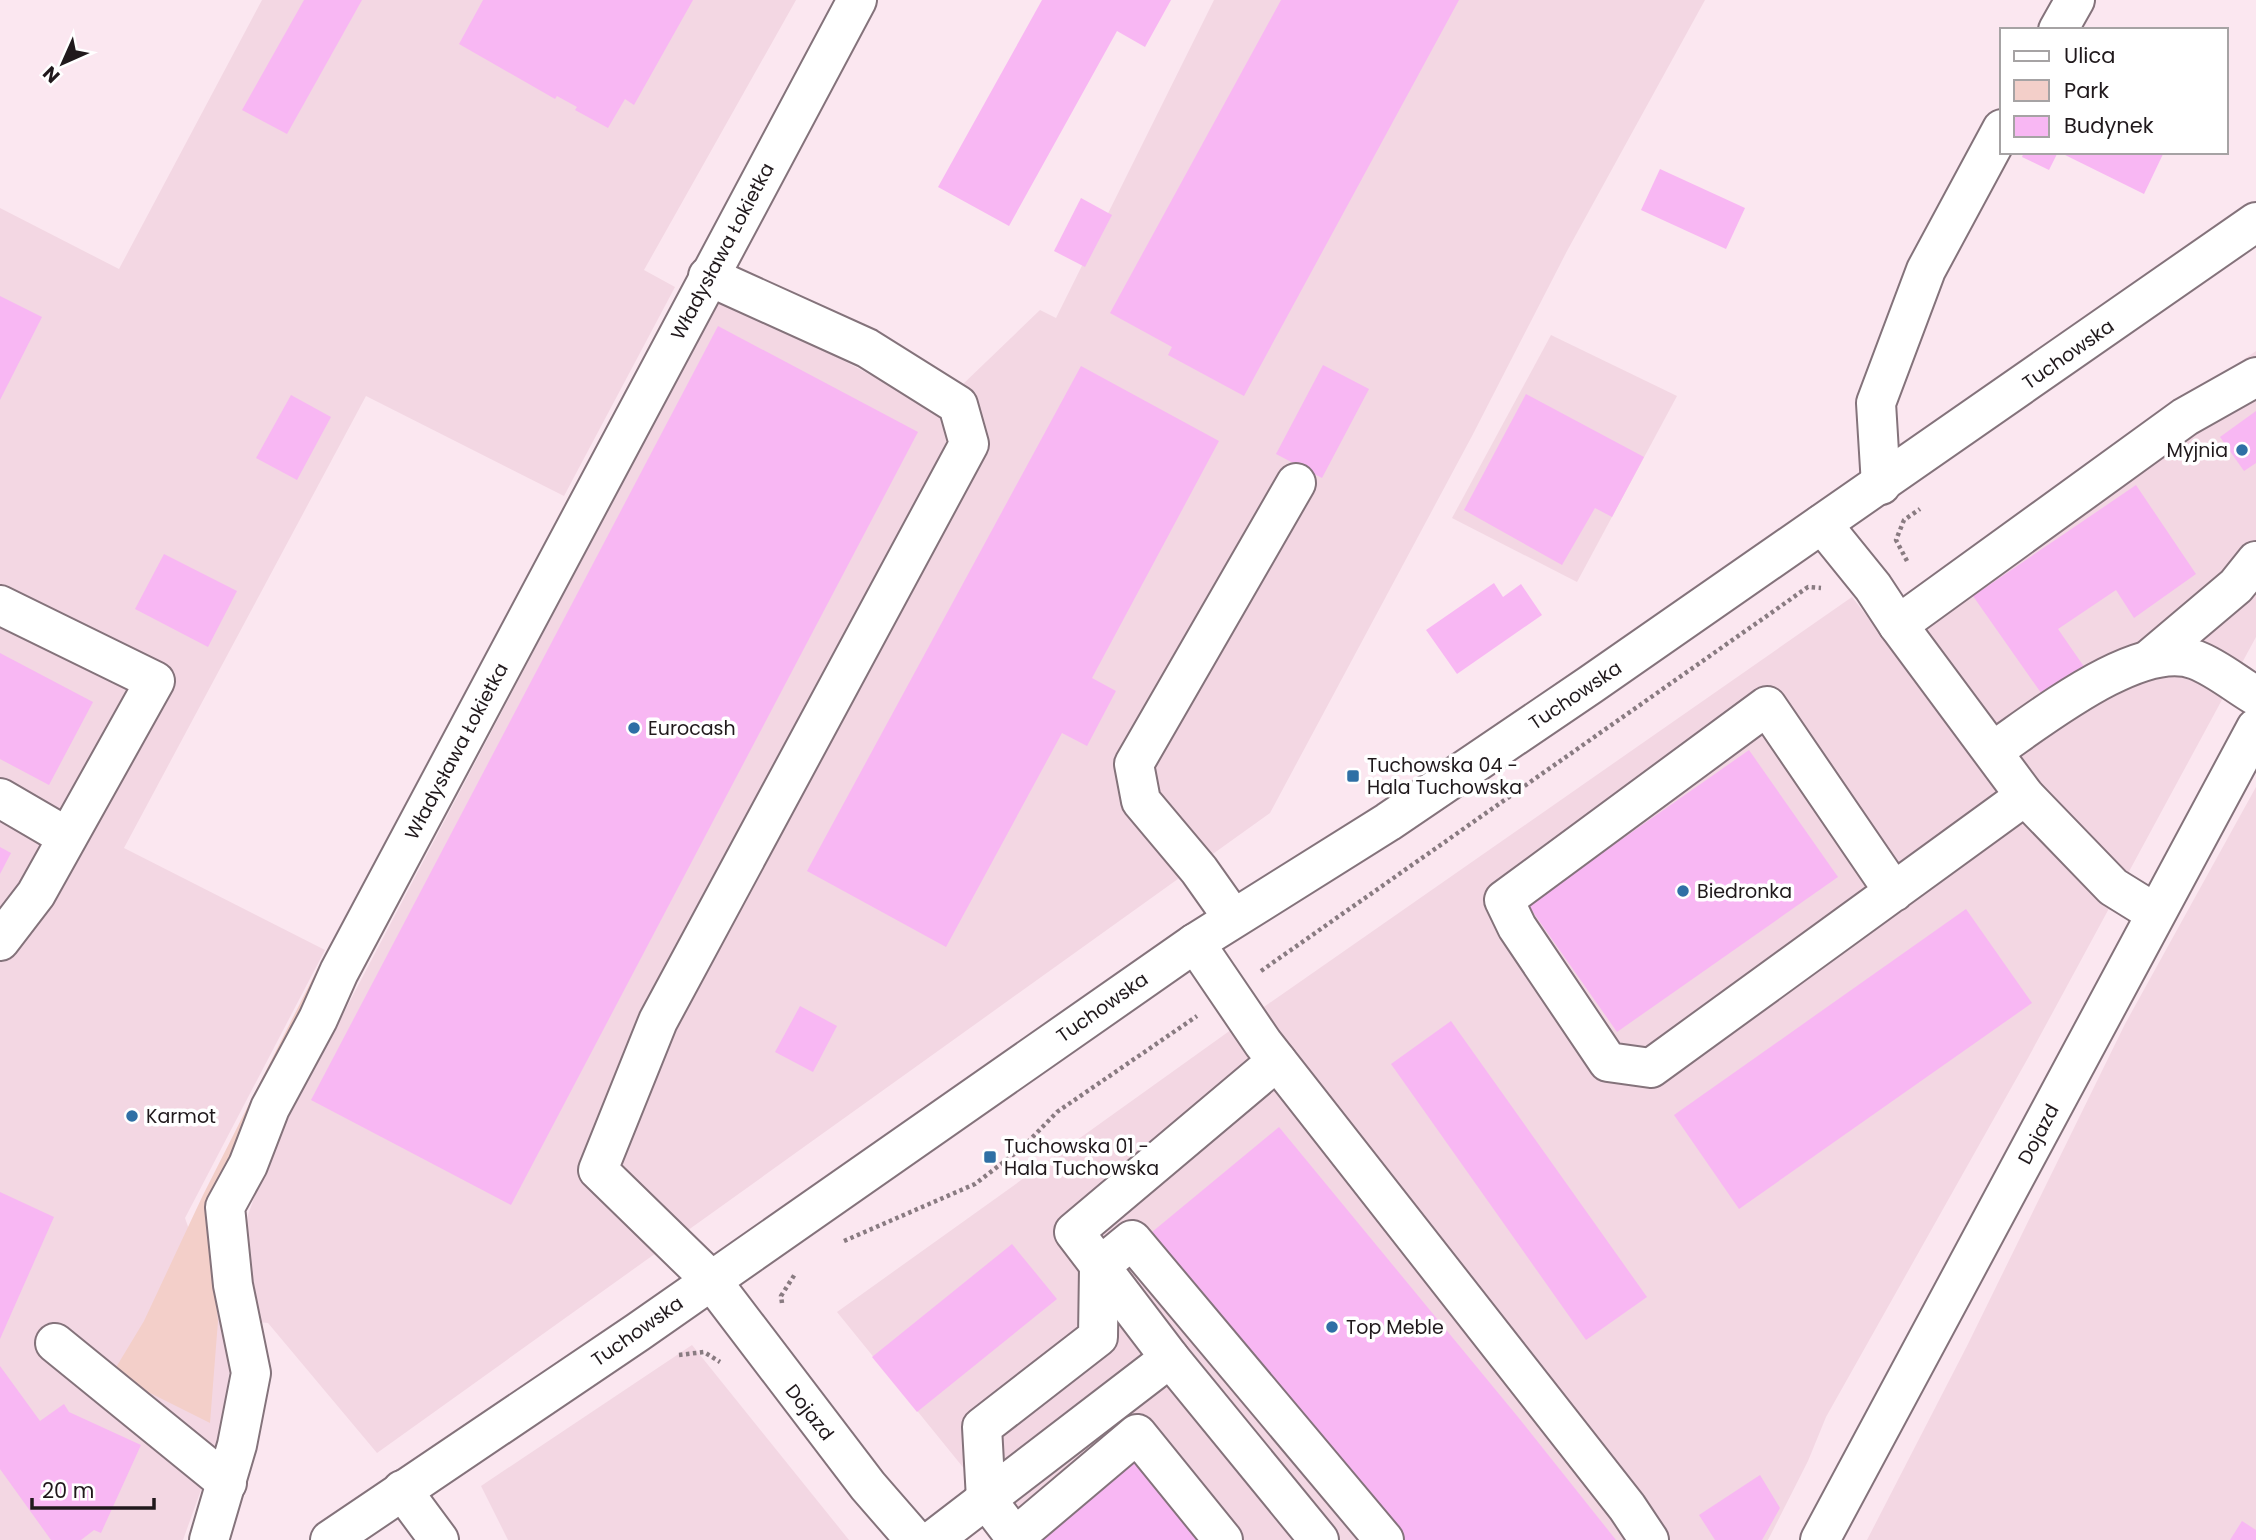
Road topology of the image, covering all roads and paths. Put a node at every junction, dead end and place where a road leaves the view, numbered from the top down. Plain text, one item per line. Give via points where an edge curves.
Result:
1 (858, 0) edge
2 (2076, 0) edge
3 (2059, 28) edge
4 (2000, 133) edge
5 (2256, 222) edge
6 (708, 276) junction
7 (2256, 377) edge
8 (1296, 483) dead end
9 (1881, 485) junction
10 (1924, 506) dead end
11 (1822, 524) junction
12 (2256, 561) edge
13 (1873, 587) junction
14 (0, 605) edge
15 (1898, 625) junction
16 (2152, 657) junction
17 (2256, 696) edge
18 (2256, 728) edge
19 (1993, 751) junction
20 (2025, 796) junction
21 (0, 798) edge
22 (67, 837) junction
23 (1894, 892) junction
24 (2155, 914) junction
25 (1233, 918) junction
26 (0, 941) edge
27 (1195, 943) junction
28 (1228, 994) junction
29 (1277, 1061) junction
30 (839, 1243) dead end
31 (1100, 1266) junction
32 (796, 1273) dead end
33 (711, 1280) junction
34 (55, 1343) dead end
35 (763, 1352) junction
36 (666, 1356) dead end
37 (1170, 1358) junction
38 (227, 1483) junction
39 (402, 1490) junction
40 (986, 1499) junction
41 (209, 1540) edge
42 (330, 1540) edge
43 (439, 1540) edge
44 (915, 1540) edge
45 (933, 1540) edge
46 (1223, 1540) edge
47 (1319, 1540) edge
48 (1384, 1540) edge
49 (1649, 1540) edge
50 (1820, 1540) edge

1 - 6 street, Władysława Łokietka
2 - 3 street
4 - 9 street via 1926,270 1876,403
5 - 9 street, Tuchowska
6 - 33 street, Dojazd via 867,348 958,404 970,444 658,1021 598,1170
6 - 38 street, Władysława Łokietka via 339,972 225,1207 233,1285 251,1373
7 - 15 street via 2185,418
8 - 25 street via 1134,764 1142,801
9 - 11 street, Tuchowska
10 - 13 path via 1904,520 1896,540 1908,562
11 - 13 street
11 - 25 street, Tuchowska via 1388,822
12 - 16 street via 2236,586
13 - 15 street
13 - 28 path via 1846,604 1829,589 1808,587
14 - 22 street via 155,681
15 - 19 street
16 - 17 street via 2195,659
16 - 19 street via 2096,683
18 - 24 street, Dojazd
19 - 20 street
20 - 23 street
20 - 24 street via 2113,887
21 - 22 street
22 - 26 street via 36,894
23 - 23 street via 1651,1069 1608,1062 1517,927 1504,900 1767,706
24 - 50 street, Dojazd
25 - 27 street, Tuchowska
27 - 28 street
27 - 33 street, Tuchowska
28 - 29 street
28 - 30 path via 1057,1112 1022,1148 975,1184
29 - 31 street via 1074,1232
29 - 49 street
31 - 37 street
31 - 40 street via 1098,1337 982,1427
31 - 48 street via 1132,1240
32 - 35 path via 781,1296 786,1335
33 - 35 street, Dojazd
33 - 39 street, Tuchowska
34 - 38 street
35 - 36 path via 732,1369 704,1352
35 - 44 street, Dojazd
37 - 40 street
37 - 47 street
38 - 41 street, Władysława Łokietka
39 - 42 street, Tuchowska
39 - 43 street
40 - 45 street
40 - 46 street via 1015,1537 1137,1434

